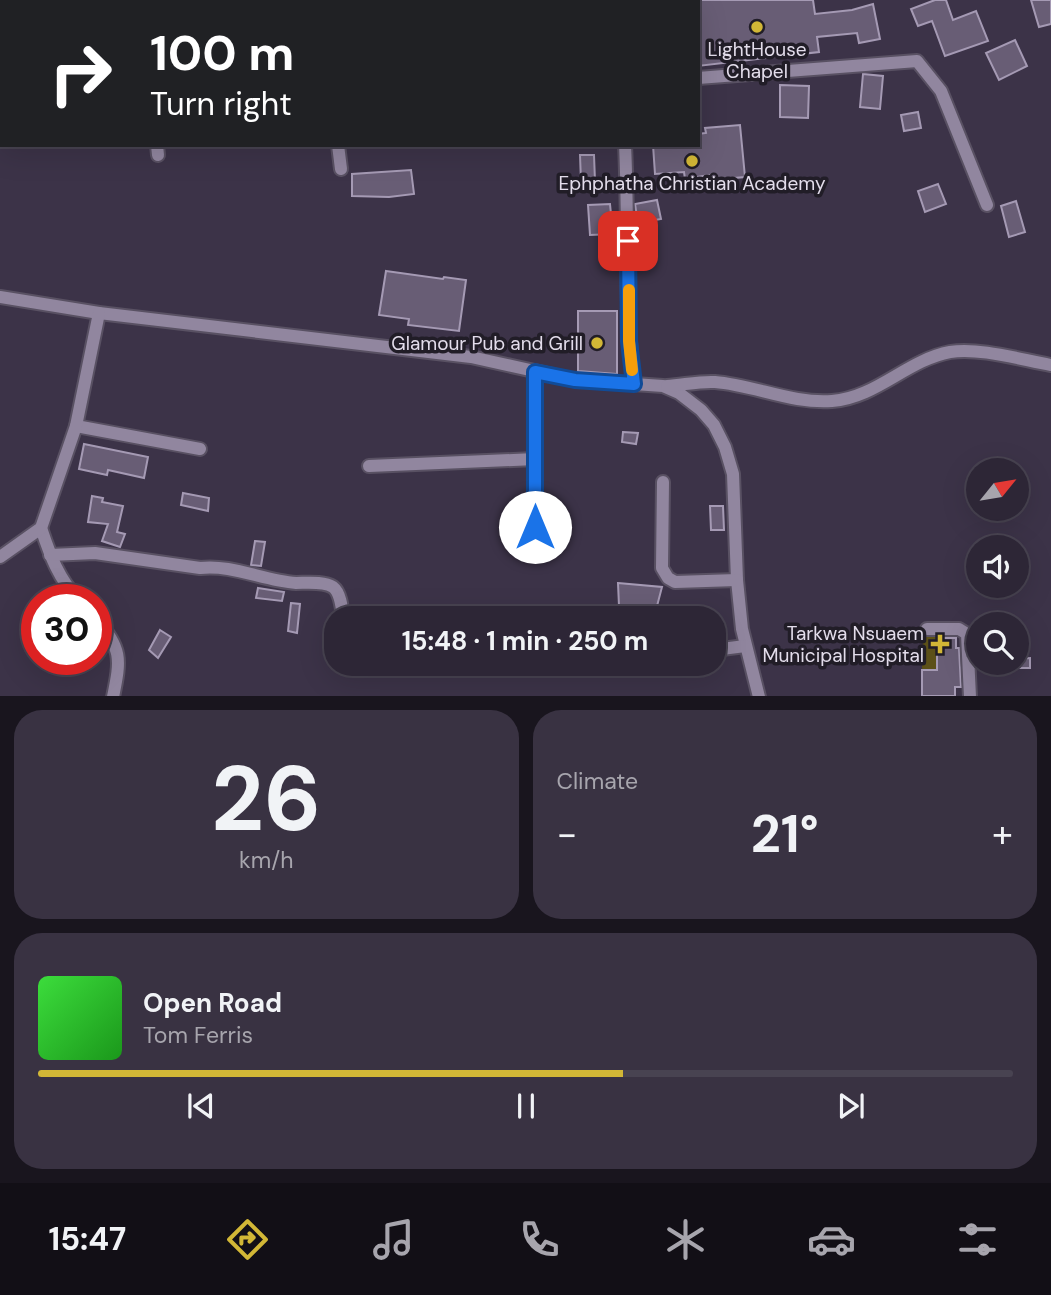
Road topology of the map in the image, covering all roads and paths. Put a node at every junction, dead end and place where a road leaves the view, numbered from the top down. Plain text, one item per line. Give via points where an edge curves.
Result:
1 (700, 78) edge
2 (338, 147) edge
3 (625, 147) edge
4 (341, 169) dead end
5 (987, 205) dead end
6 (0, 296) edge
7 (99, 313) junction
8 (1051, 365) edge
9 (535, 372) junction
10 (634, 384) junction
11 (663, 386) junction
12 (76, 426) junction
13 (200, 449) dead end
14 (535, 459) junction
15 (369, 467) dead end
16 (663, 482) dead end
17 (41, 528) junction
18 (534, 544) dead end
19 (1, 555) edge
20 (50, 555) junction
21 (737, 580) junction
22 (65, 584) edge
23 (341, 606) edge
24 (927, 628) dead end
25 (112, 637) edge
26 (745, 646) junction
27 (726, 648) edge
28 (113, 696) edge
29 (759, 696) edge
30 (970, 696) edge

1 - 5 street via 916,61 941,92
2 - 4 street
3 - 10 street
6 - 7 street
7 - 9 street via 471,357
7 - 12 street
8 - 11 street via 951,352 923,361 853,398 831,401 799,400 714,382
9 - 10 street
9 - 14 street
10 - 11 street
11 - 21 street via 701,410 725,447 733,474
12 - 13 street
12 - 17 street
14 - 15 street
14 - 18 street
16 - 21 street via 662,568 668,578 675,582
17 - 19 street
17 - 20 street
20 - 22 street
20 - 23 street via 95,553 200,568 215,566 281,582 325,584 334,588
21 - 26 street
24 - 30 street via 959,629 967,634
25 - 28 street via 119,663
26 - 27 street
26 - 29 street

